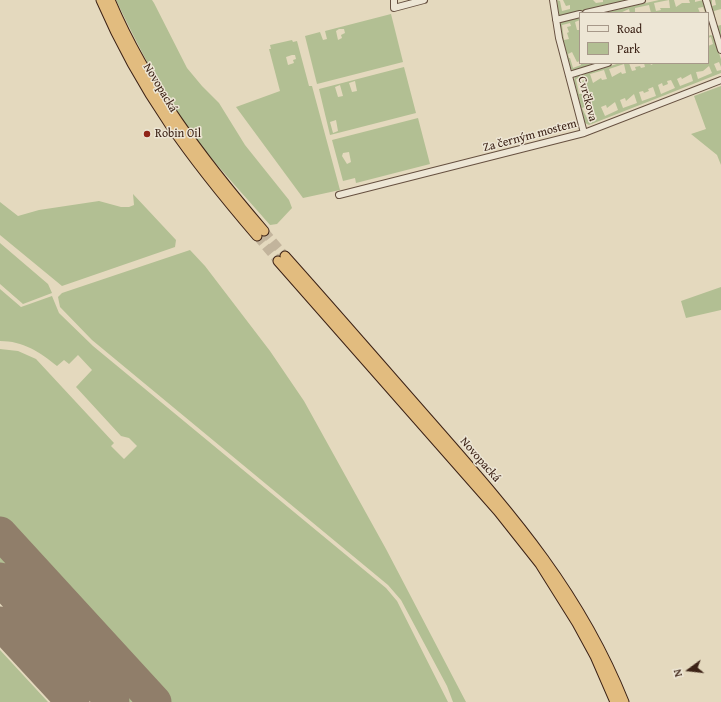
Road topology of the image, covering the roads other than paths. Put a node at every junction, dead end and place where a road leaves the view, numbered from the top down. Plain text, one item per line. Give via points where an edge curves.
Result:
1 (101, 0) edge
2 (110, 0) edge
3 (394, 0) edge
4 (424, 0) edge
5 (553, 0) edge
6 (642, 0) edge
7 (706, 0) edge
8 (590, 12) edge
9 (579, 14) edge
10 (556, 20) junction
11 (715, 30) junction
12 (709, 32) edge
13 (721, 50) edge
14 (605, 64) edge
15 (569, 75) junction
16 (721, 80) edge
17 (584, 133) junction
18 (339, 195) dead end
19 (615, 702) edge
20 (624, 702) edge

1 - 2 highway, Novopacká via 128,57 157,108 199,166 260,234 178,123 144,70
3 - 4 street via 394,8
5 - 10 street, Cvrčkova
6 - 8 street
7 - 11 street
9 - 10 street
10 - 15 street, Cvrčkova
11 - 12 street
11 - 13 street
14 - 15 street
15 - 17 street, Cvrčkova
16 - 17 street, Za černým mostem
17 - 18 street, Za černým mostem
19 - 20 highway, Novopacká via 577,623 535,558 282,258 528,535 583,617

